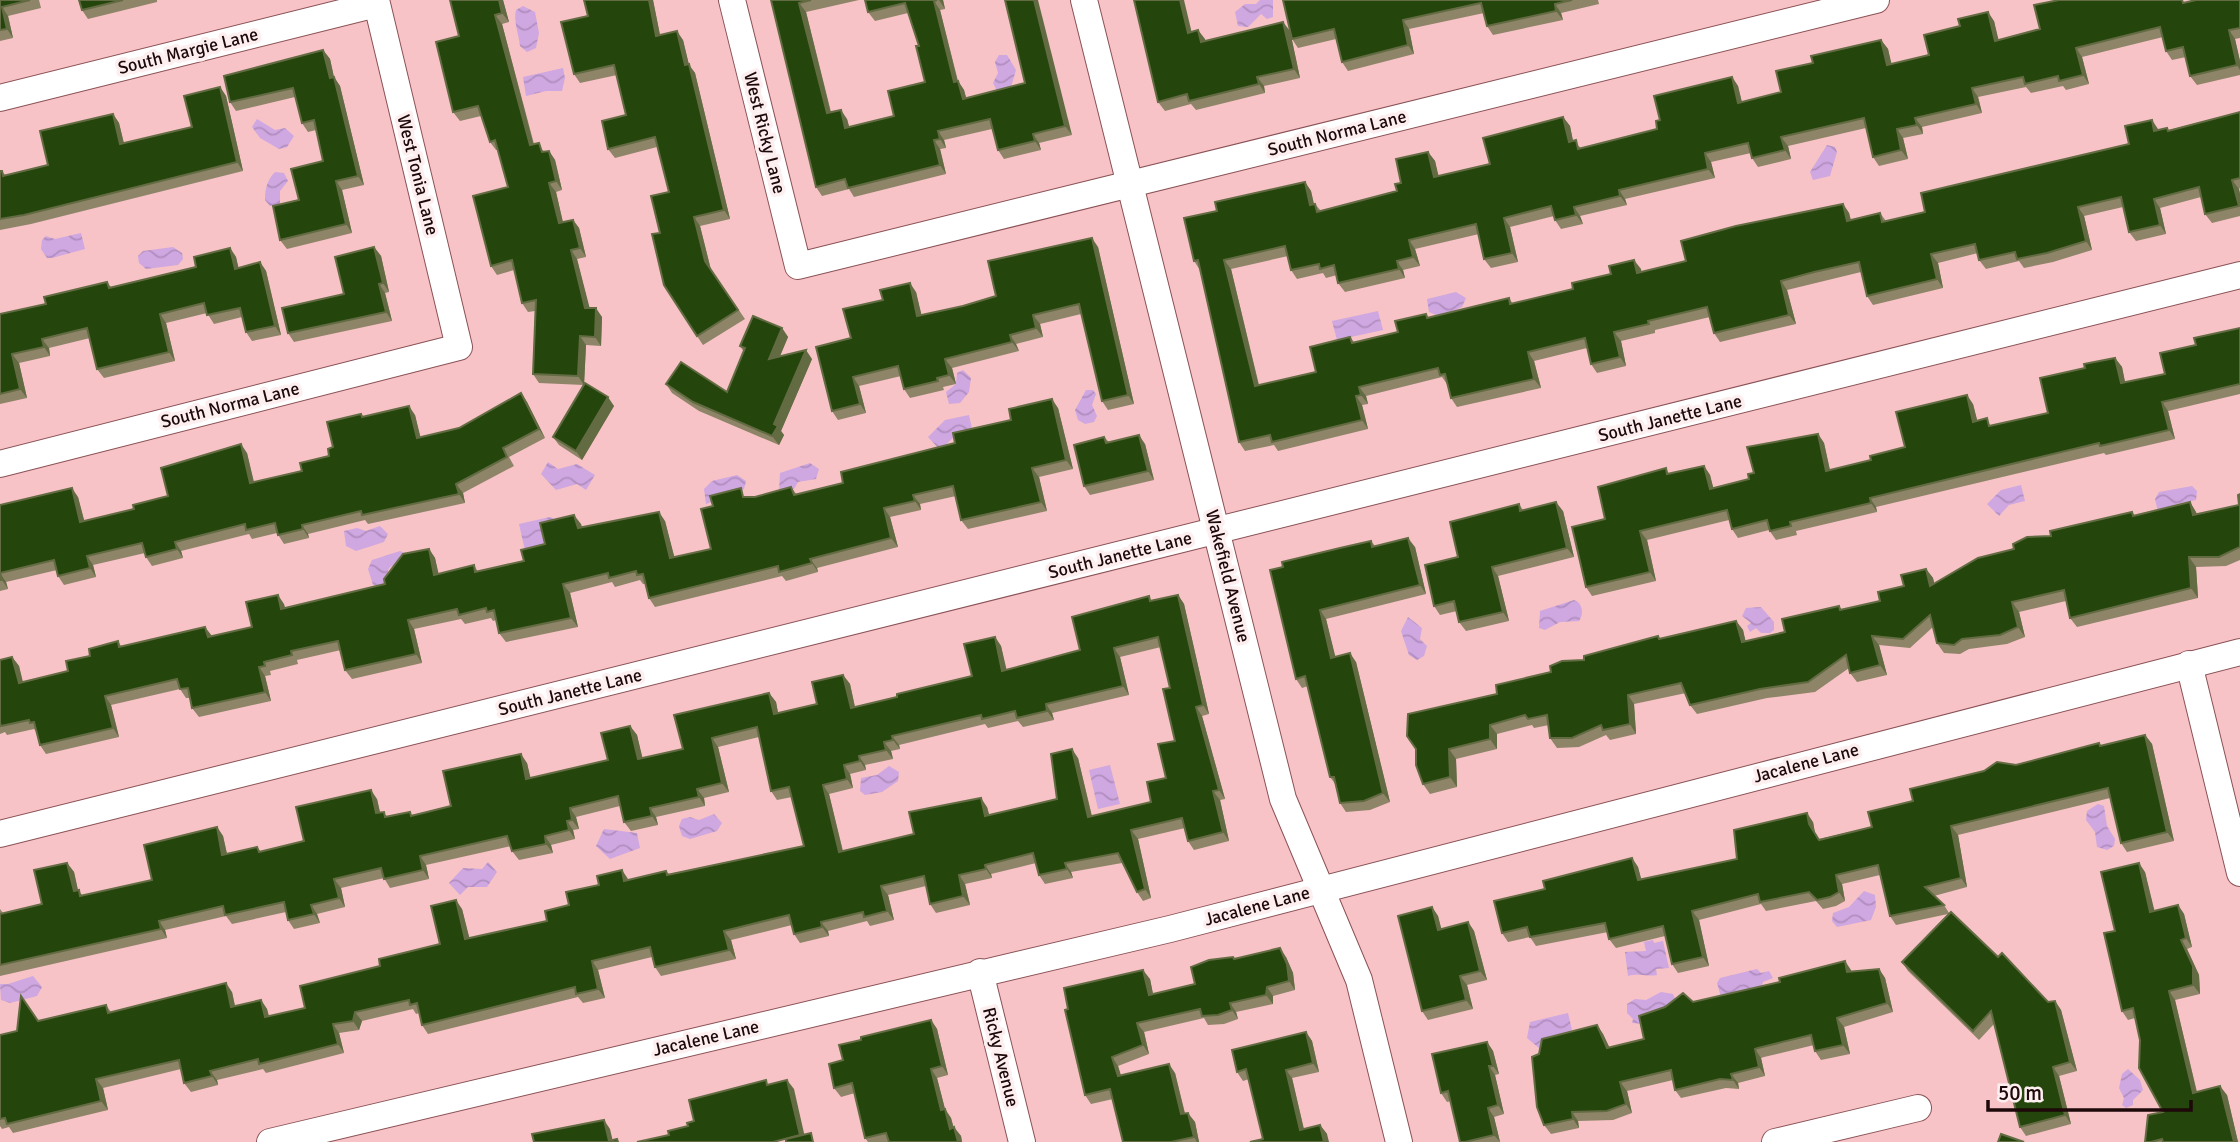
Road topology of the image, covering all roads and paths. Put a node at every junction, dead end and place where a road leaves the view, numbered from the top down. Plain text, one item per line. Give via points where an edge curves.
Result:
1 (732, 0) edge
2 (1084, 0) edge
3 (1876, 0) edge
4 (377, 4) joint
5 (0, 98) edge
6 (1130, 183) junction
7 (798, 266) joint
8 (2240, 275) edge
9 (459, 347) joint
10 (0, 464) edge
11 (1217, 530) junction
12 (2240, 652) edge
13 (2189, 664) junction
14 (0, 834) edge
15 (2240, 873) edge
16 (1323, 888) junction
17 (980, 972) junction
18 (1918, 1108) dead end
19 (270, 1142) edge
20 (1022, 1142) edge
21 (1399, 1142) edge
22 (1775, 1142) edge

1 - 7 street, West Ricky Lane
2 - 6 street, Wakefield Avenue
3 - 6 street, South Norma Lane
4 - 5 street, South Margie Lane
4 - 9 street, West Tonia Lane
6 - 7 street, South Norma Lane
6 - 11 street, Wakefield Avenue
8 - 11 street, South Janette Lane
9 - 10 street, South Norma Lane
11 - 14 street, South Janette Lane
11 - 16 street, Wakefield Avenue via 1283,799
12 - 13 street, Jacalene Lane
13 - 15 street
13 - 16 street, Jacalene Lane
16 - 17 street, Jacalene Lane
16 - 21 street, Wakefield Avenue via 1359,980
17 - 19 street, Jacalene Lane
17 - 20 street, Ricky Avenue
18 - 22 street

